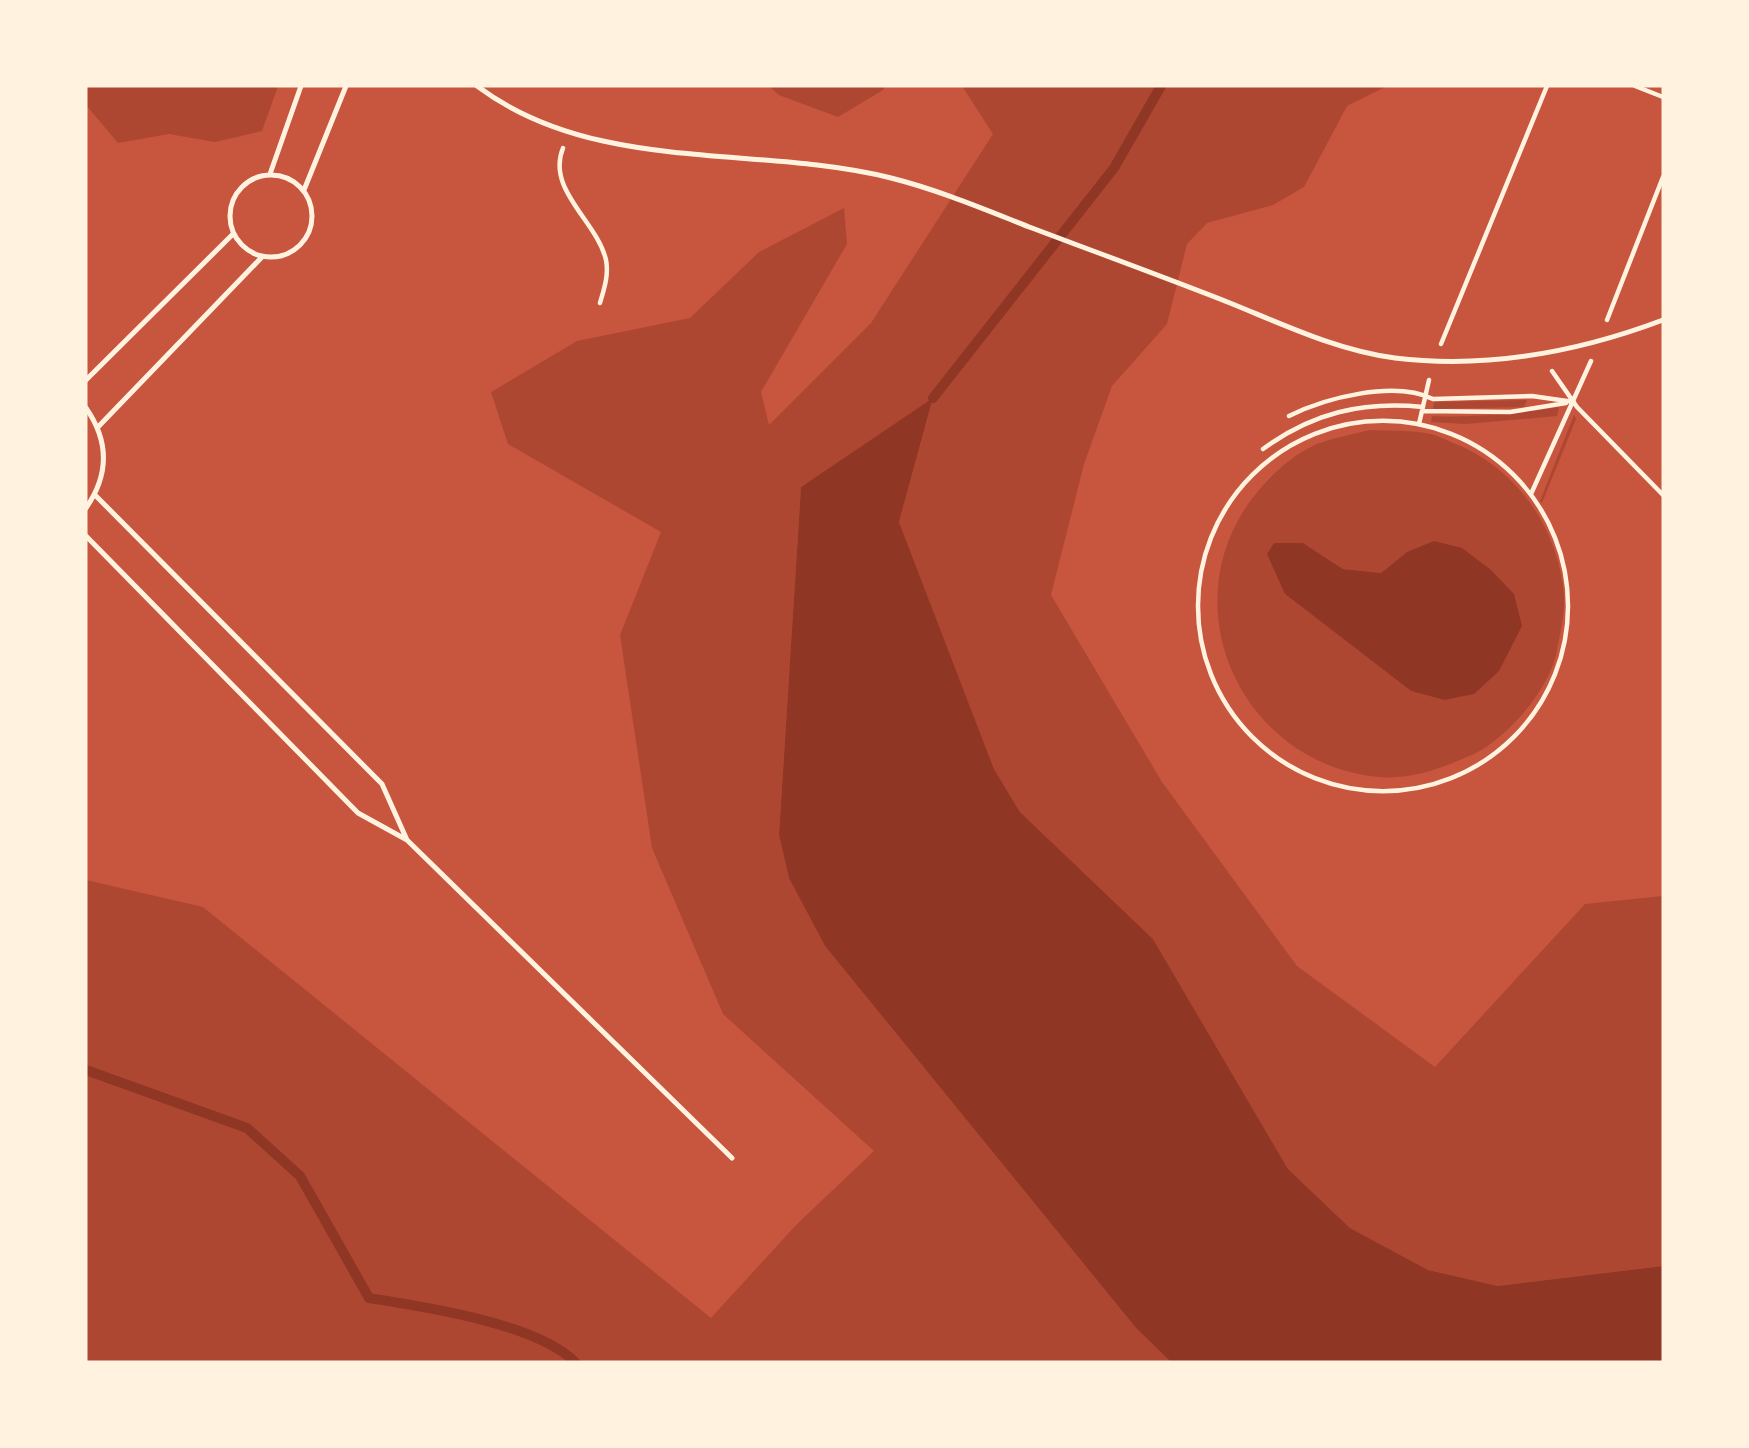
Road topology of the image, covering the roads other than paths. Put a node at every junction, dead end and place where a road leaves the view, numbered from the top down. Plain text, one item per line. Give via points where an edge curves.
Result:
1 (301, 86) edge
2 (346, 86) edge
3 (477, 86) edge
4 (270, 174) junction
5 (304, 190) junction
6 (233, 234) junction
7 (262, 257) junction
8 (1663, 320) edge
9 (86, 380) edge
10 (86, 408) edge
11 (98, 427) junction
12 (95, 495) junction
13 (86, 508) edge
14 (86, 536) edge
15 (407, 840) junction
16 (732, 1158) dead end

1 - 4 lane
2 - 5 lane
3 - 8 lane via 569,134 635,147 891,178 1340,344 1390,358 1473,361 1538,355 1599,342
4 - 5 lane via 283,176
4 - 6 lane via 256,176 235,194 229,214
5 - 7 lane via 312,215 305,239 286,255
6 - 7 lane via 250,252
6 - 9 lane
7 - 11 lane
10 - 11 lane
11 - 12 lane via 104,461
12 - 13 lane
12 - 15 lane via 382,784
14 - 15 lane via 358,813
15 - 16 lane

